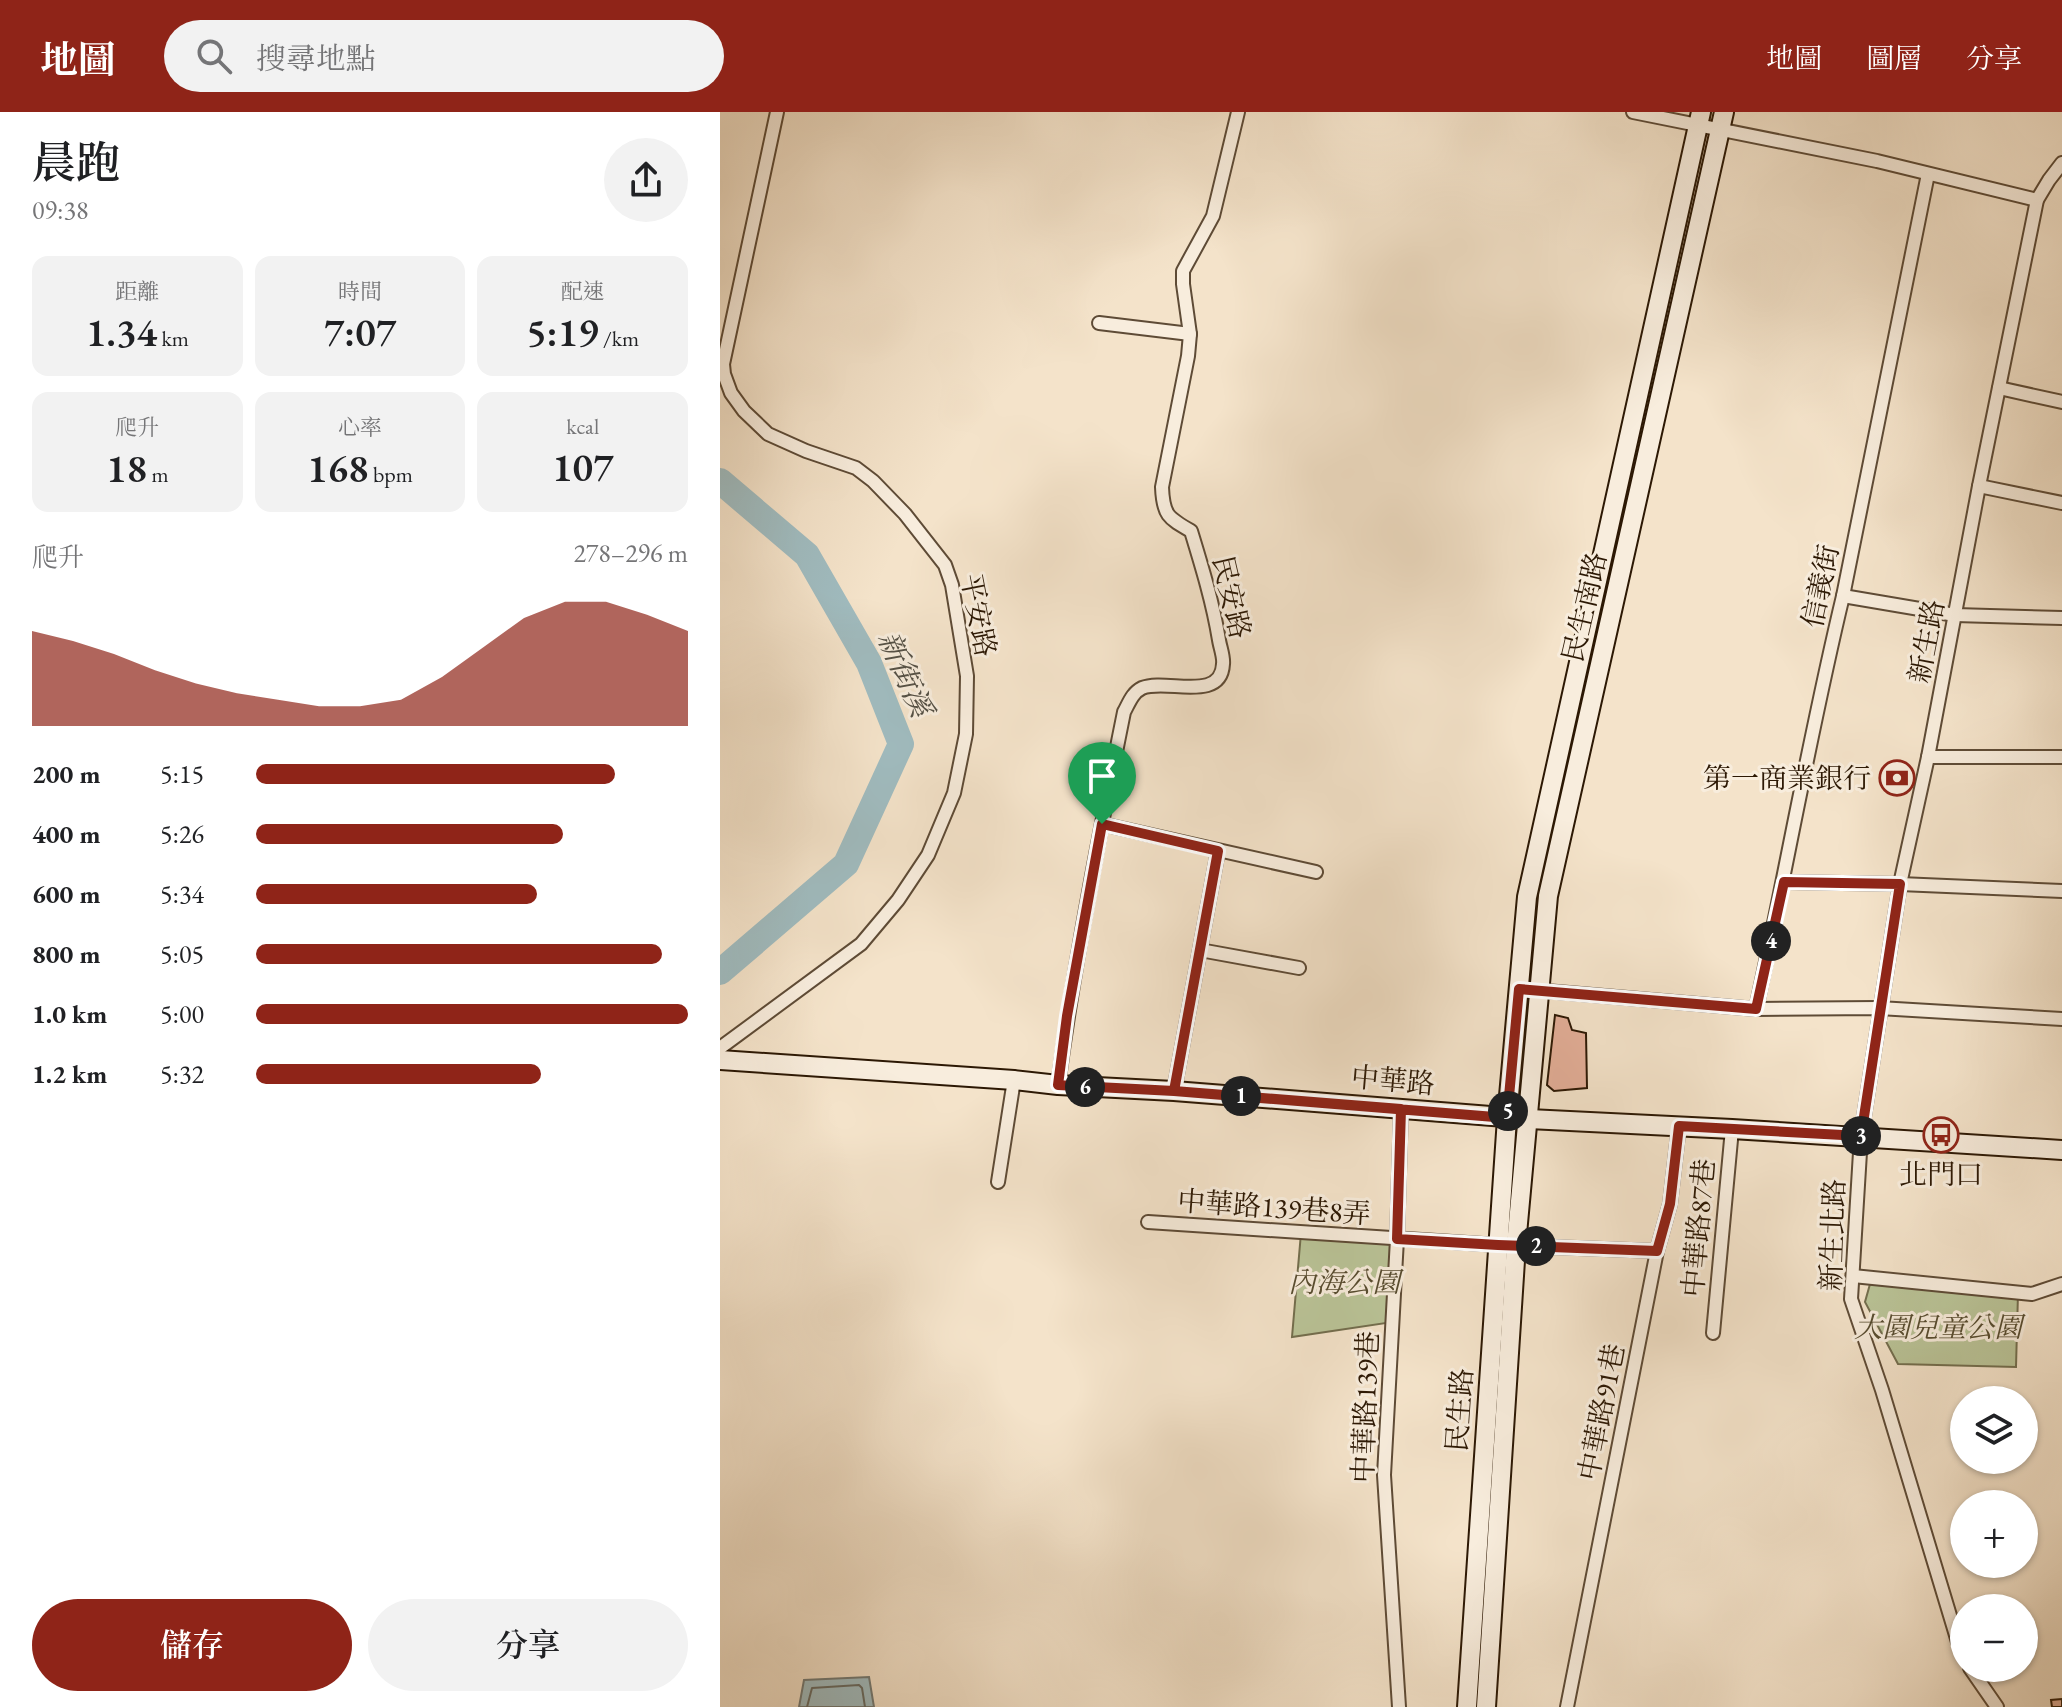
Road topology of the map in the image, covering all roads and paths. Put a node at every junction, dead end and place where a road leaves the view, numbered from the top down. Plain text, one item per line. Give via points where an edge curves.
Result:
1 (777, 112) edge
2 (1238, 112) edge
3 (1633, 112) edge
4 (1700, 118) edge
5 (1723, 120) edge
6 (2062, 163) edge
7 (1928, 174) junction
8 (2037, 200) junction
9 (1099, 323) dead end
10 (1190, 334) junction
11 (1999, 388) junction
12 (2062, 402) edge
13 (1979, 486) junction
14 (2062, 503) edge
15 (1843, 596) junction
16 (1955, 615) junction
17 (2062, 618) edge
18 (1928, 757) junction
19 (2062, 757) edge
20 (1102, 824) junction
21 (1218, 851) junction
22 (1316, 872) dead end
23 (1784, 882) junction
24 (1900, 884) junction
25 (2062, 891) edge
26 (1200, 950) junction
27 (1299, 968) dead end
28 (1519, 989) junction
29 (1540, 991) junction
30 (1879, 1008) junction
31 (1756, 1009) junction
32 (2062, 1019) edge
33 (720, 1048) edge
34 (720, 1060) edge
35 (1014, 1080) junction
36 (1058, 1085) junction
37 (1174, 1091) junction
38 (1401, 1109) junction
39 (1507, 1118) junction
40 (1529, 1119) junction
41 (1679, 1126) junction
42 (1732, 1129) junction
43 (1861, 1136) junction
44 (2062, 1150) edge
45 (998, 1182) dead end
46 (1148, 1222) dead end
47 (1397, 1239) junction
48 (1508, 1245) junction
49 (1657, 1251) junction
50 (1853, 1276) junction
51 (2062, 1284) edge
52 (1713, 1333) dead end
53 (1950, 1615) edge
54 (1980, 1682) edge
55 (1399, 1707) edge
56 (1467, 1707) edge
57 (1486, 1707) edge
58 (1567, 1707) edge
59 (1997, 1707) edge

1 - 33 street, 平安路 via 723,364 726,384 768,434 856,468 873,481 945,565 967,676 966,734 954,793 928,855 898,900 861,944
2 - 10 street, 民安路 via 1213,216 1183,271
3 - 4 street
4 - 5 street
4 - 28 main road, 民生南路 via 1527,897
5 - 7 street
5 - 29 main road, 民生南路 via 1548,896
6 - 8 street, 新生路
7 - 8 street
7 - 15 street, 信義街
8 - 11 street, 新生路
9 - 10 street
10 - 20 street, 民安路 via 1163,506 1171,519 1191,531 1224,663 1219,678 1209,686 1159,684 1132,696 1124,712
11 - 12 street
11 - 13 street, 新生路
13 - 14 street
13 - 16 street, 新生路
15 - 16 street
15 - 23 street, 信義街
16 - 17 street
16 - 18 street, 新生路
18 - 19 street
18 - 24 street, 新生路
20 - 21 street
20 - 36 street, 民安路
21 - 22 street
21 - 26 street
23 - 24 street
23 - 31 street, 信義街
24 - 25 street
24 - 30 street, 新生路
26 - 27 street
26 - 37 street
28 - 29 street
28 - 39 main road, 民生南路
29 - 31 street
29 - 40 main road, 民生南路
30 - 31 street
30 - 32 street
30 - 43 street, 新生路
34 - 35 main road, 中華路
35 - 36 main road, 中華路
35 - 45 street
36 - 37 main road, 中華路
37 - 38 main road, 中華路
38 - 39 main road, 中華路
38 - 47 street, 中華路139巷
39 - 40 main road, 中華路
39 - 48 main road, 民生路
40 - 41 main road, 中華路
40 - 48 main road, 民生路
41 - 42 main road, 中華路
41 - 49 street, 中華路91巷 via 1670,1204
42 - 43 main road, 中華路
42 - 52 street, 中華路87巷
43 - 44 main road, 中華路
43 - 50 street, 新生北路
46 - 47 street, 中華路139巷8弄
47 - 48 street, 中華路139巷8弄
47 - 55 street, 中華路139巷 via 1384,1475
48 - 49 street, 中華路139巷8弄
48 - 56 main road, 民生路
48 - 57 main road, 民生路
49 - 58 street, 中華路91巷
50 - 51 street via 2032,1294
50 - 53 street, 新生北路 via 1851,1299
54 - 59 street

